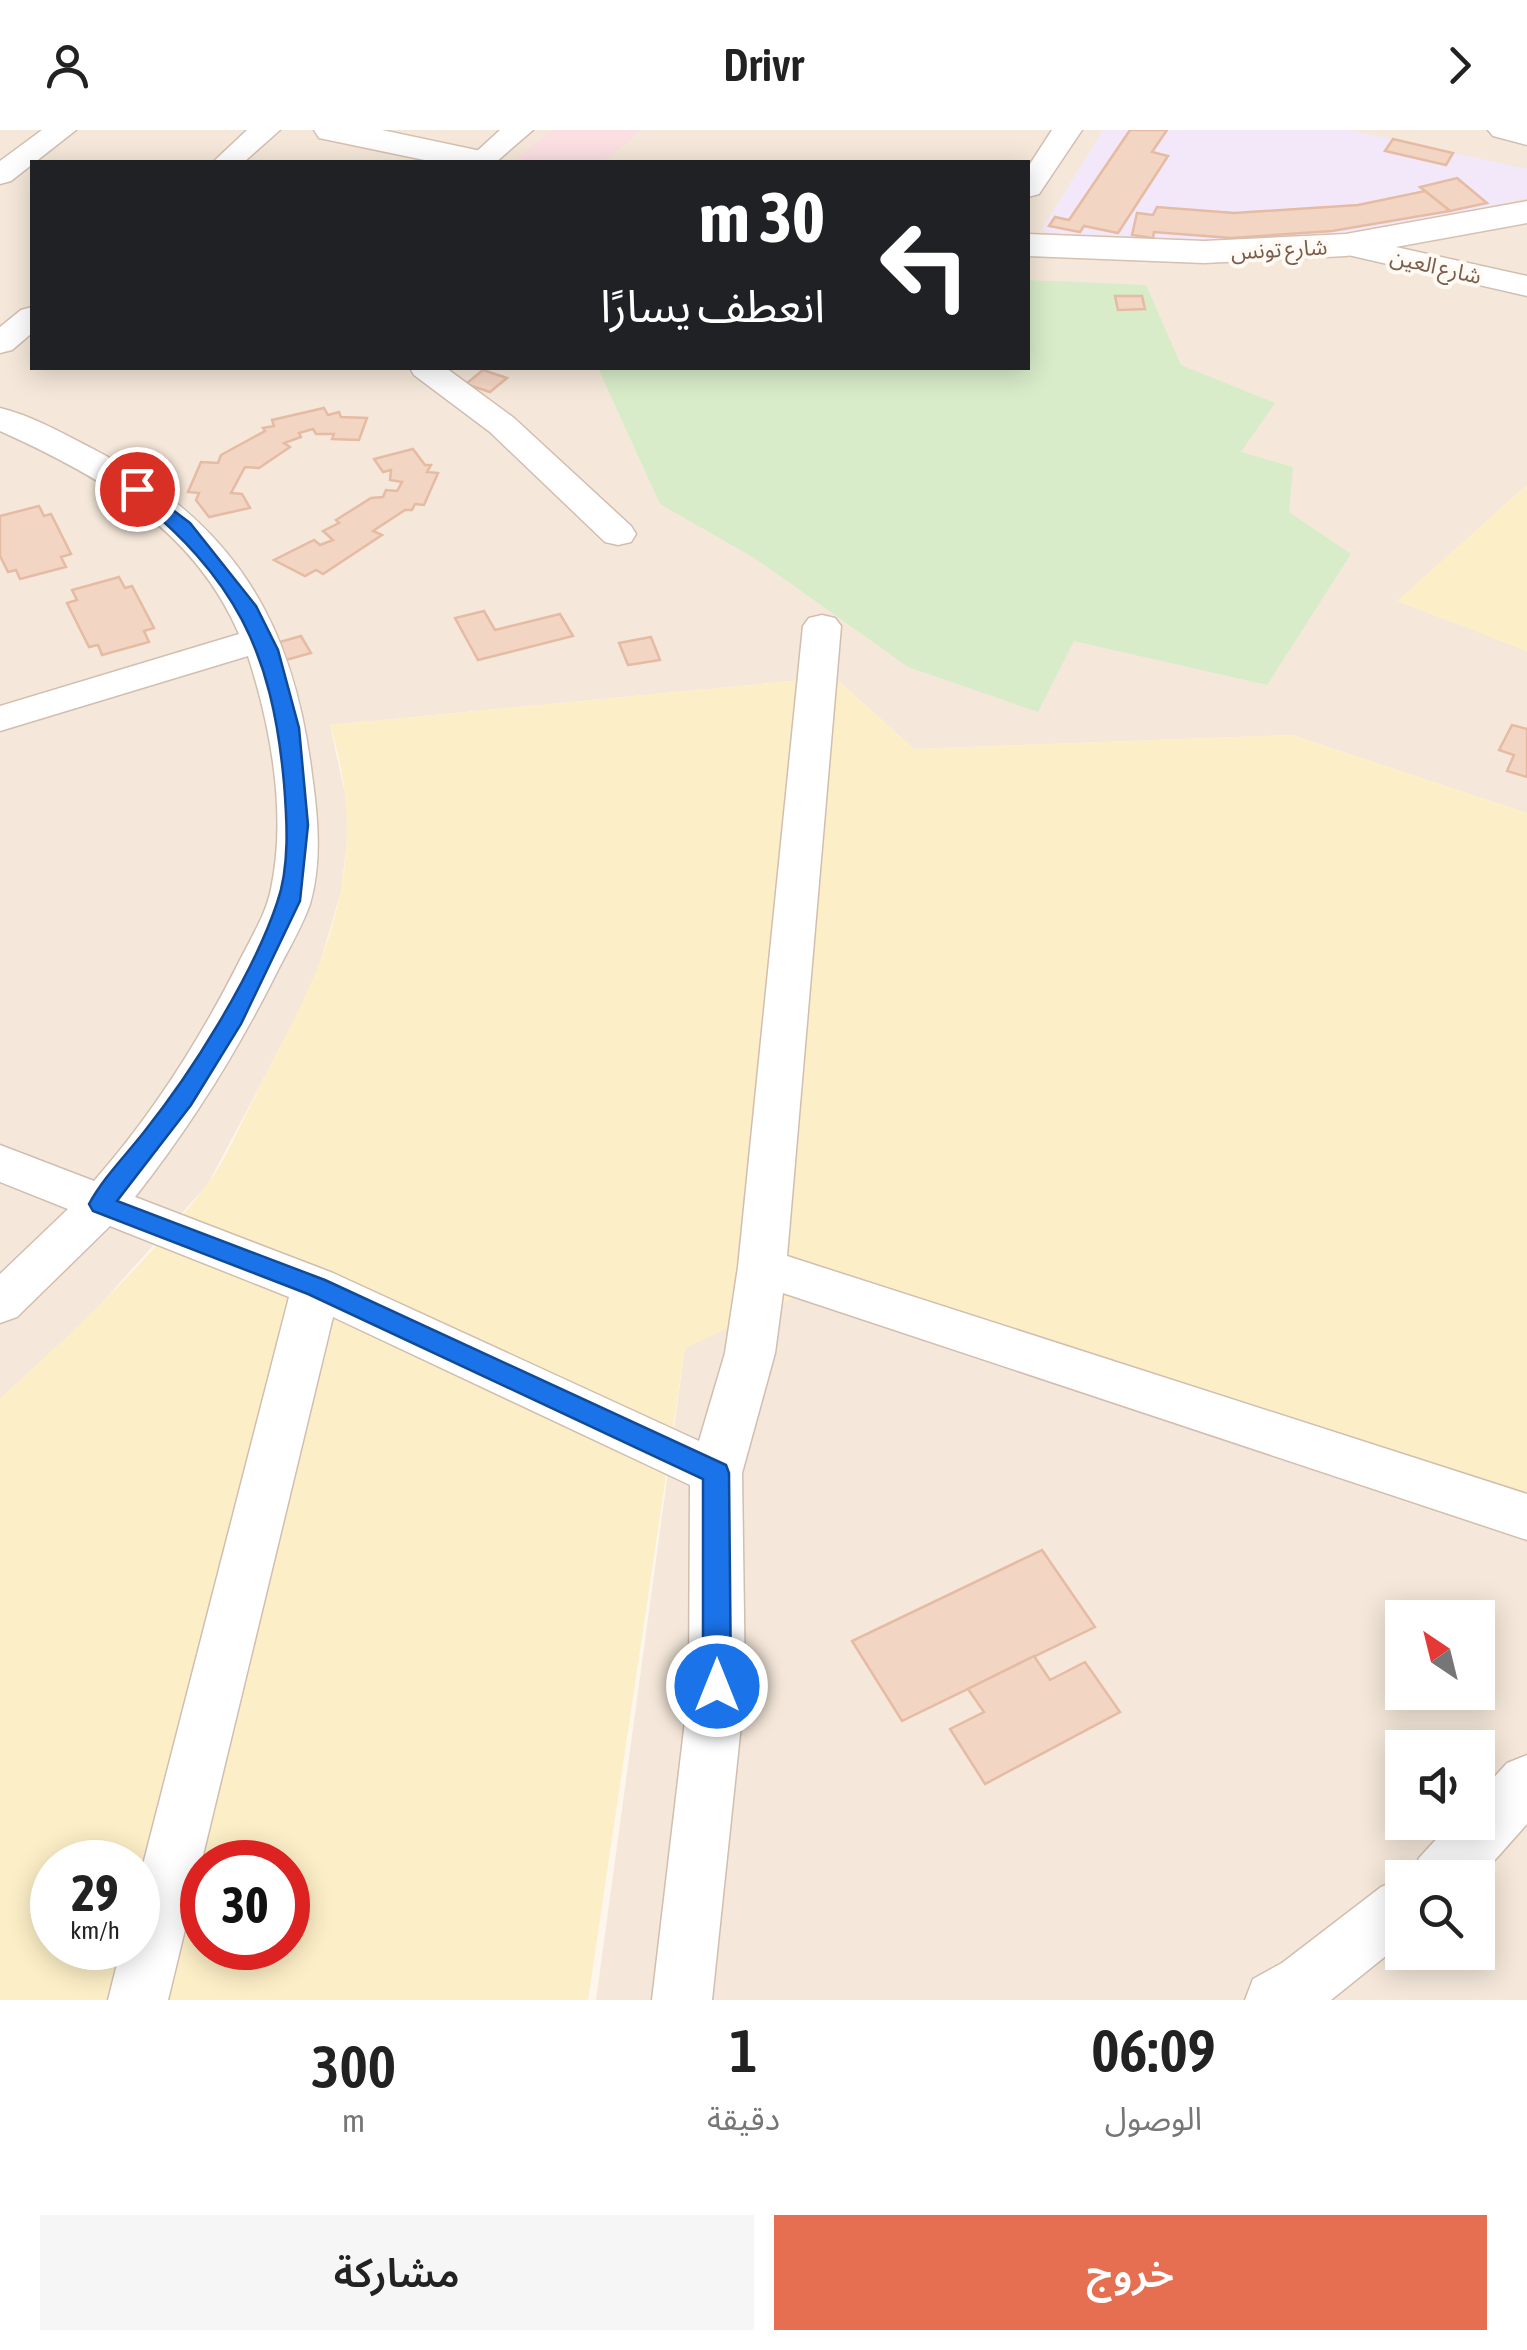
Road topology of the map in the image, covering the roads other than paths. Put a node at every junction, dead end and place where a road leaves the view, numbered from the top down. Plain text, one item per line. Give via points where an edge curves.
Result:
1 (60, 130) edge
2 (265, 130) edge
3 (332, 130) edge
4 (518, 130) edge
5 (1068, 130) edge
6 (1503, 130) edge
7 (1527, 136) edge
8 (229, 160) edge
9 (471, 160) edge
10 (482, 160) edge
11 (0, 175) edge
12 (1030, 185) edge
13 (1527, 212) edge
14 (1030, 245) edge
15 (1346, 246) junction
16 (1527, 286) edge
17 (30, 320) edge
18 (0, 344) edge
19 (429, 370) edge
20 (0, 418) edge
21 (618, 534) dead end
22 (822, 626) dead end
23 (262, 640) junction
24 (0, 719) edge
25 (0, 1163) edge
26 (101, 1204) junction
27 (762, 1267) junction
28 (316, 1287) junction
29 (0, 1303) edge
30 (716, 1473) junction
31 (1527, 1517) edge
32 (1527, 1782) edge
33 (1456, 1860) edge
34 (1385, 1920) edge
35 (138, 2000) edge
36 (682, 2000) edge
37 (1275, 2000) edge

1 - 11 street
2 - 8 street
3 - 9 street
4 - 10 street
5 - 12 street
6 - 7 street
13 - 15 street, شارع تونس
14 - 15 street, شارع تونس via 1204,252
15 - 16 street, شارع العين
17 - 18 street
19 - 21 street via 502,426
20 - 23 street via 92,460 184,526 246,606
22 - 27 street
23 - 24 street
23 - 26 street via 289,728 298,825 289,901 230,1024 183,1099
25 - 26 street
26 - 28 street
26 - 29 street
27 - 30 street via 750,1352
27 - 31 street
28 - 30 street
28 - 35 street
30 - 36 street via 717,1686
32 - 33 street
34 - 37 street

